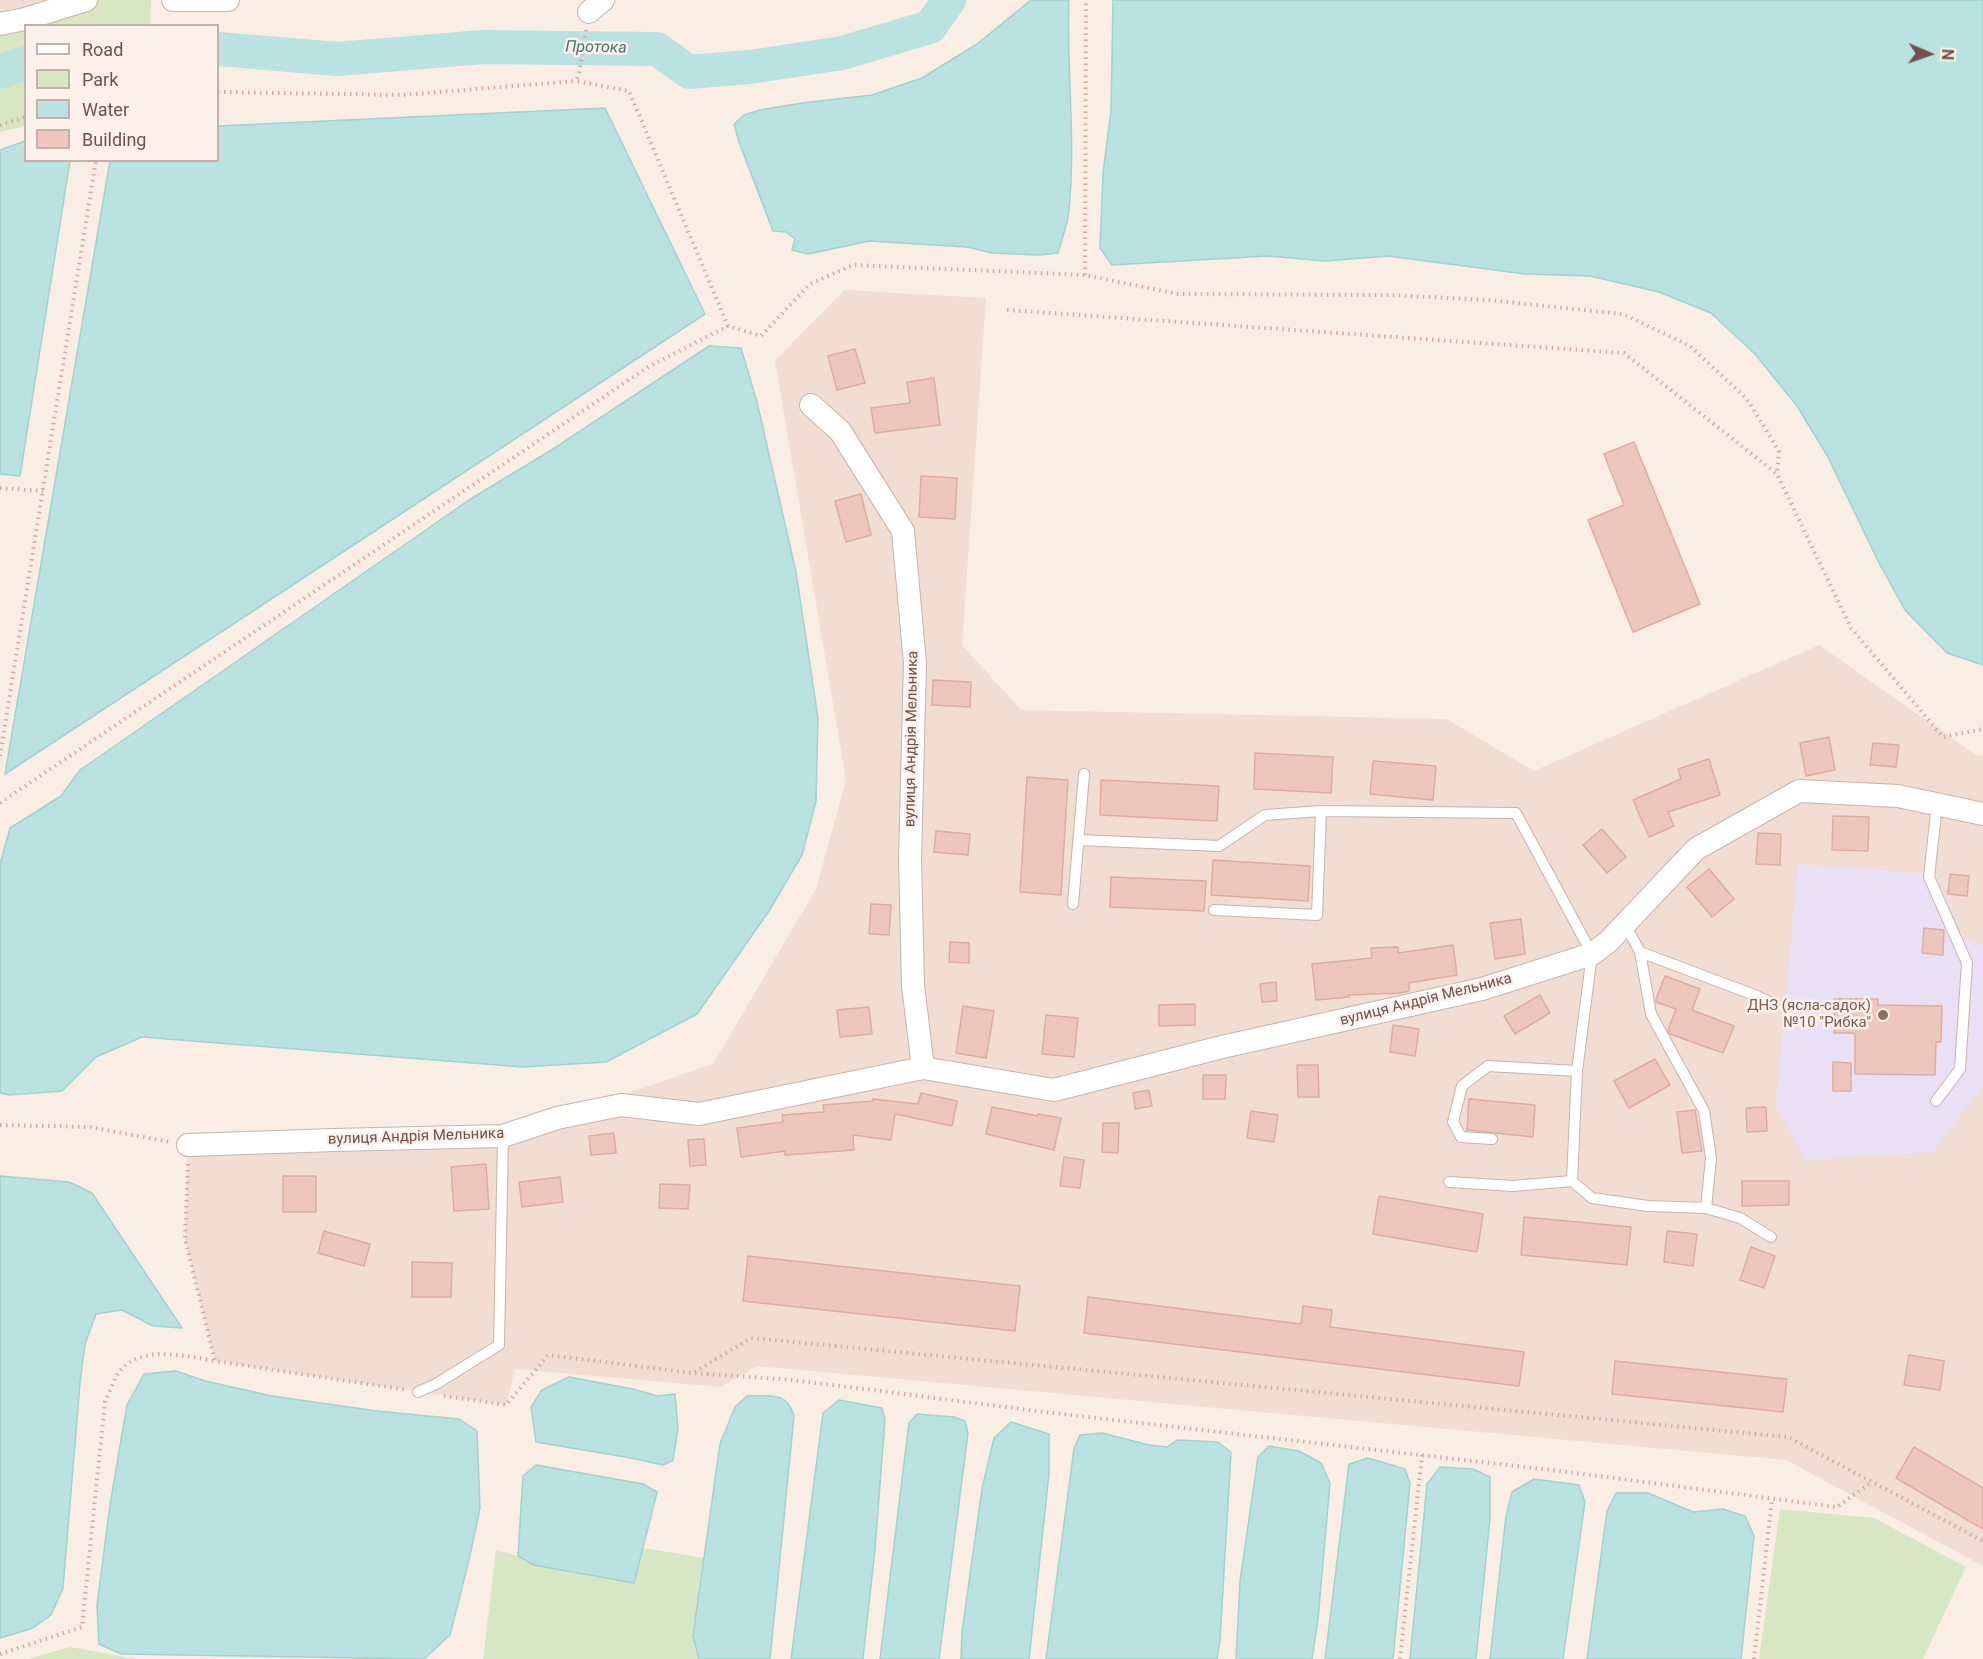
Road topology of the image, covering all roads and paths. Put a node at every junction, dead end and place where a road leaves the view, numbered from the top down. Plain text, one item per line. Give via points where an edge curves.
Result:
1 (86, 0) edge
2 (172, 0) edge
3 (228, 0) edge
4 (1086, 0) edge
5 (596, 6) edge
6 (0, 24) edge
7 (576, 81) junction
8 (219, 92) edge
9 (24, 118) edge
10 (0, 125) edge
11 (96, 162) edge
12 (1085, 275) junction
13 (1007, 310) dead end
14 (728, 326) junction
15 (812, 405) dead end
16 (1777, 474) junction
17 (0, 488) edge
18 (43, 491) junction
19 (1983, 729) edge
20 (0, 756) edge
21 (1084, 774) dead end
22 (0, 802) edge
23 (1937, 804) junction
24 (1321, 811) junction
25 (1983, 814) edge
26 (1079, 840) junction
27 (1073, 904) dead end
28 (1214, 910) dead end
29 (1625, 924) junction
30 (1640, 952) junction
31 (1592, 954) junction
32 (1774, 1004) dead end
33 (922, 1068) junction
34 (1577, 1071) junction
35 (1936, 1101) dead end
36 (0, 1125) edge
37 (503, 1136) junction
38 (1492, 1139) dead end
39 (188, 1145) junction
40 (1572, 1181) junction
41 (1449, 1182) dead end
42 (1706, 1208) junction
43 (1771, 1237) dead end
44 (215, 1361) junction
45 (693, 1372) junction
46 (418, 1392) junction
47 (1422, 1455) junction
48 (1872, 1482) junction
49 (1772, 1499) junction
50 (1983, 1541) edge
51 (0, 1654) edge
52 (1400, 1659) edge
53 (1754, 1659) edge

1 - 6 street
2 - 3 street
4 - 12 path
5 - 7 path
7 - 8 path via 402,95
7 - 14 path via 629,91
9 - 10 path
11 - 18 path
12 - 14 path via 852,265 810,284 761,336
12 - 16 path via 1178,294 1390,295 1623,314 1690,345 1747,399 1779,451
13 - 16 path via 1624,353
14 - 22 path via 648,367
15 - 33 street, вулиця Андрія Мельника via 840,431 903,531 915,663 910,859 914,985
16 - 19 path via 1851,628 1943,737
17 - 18 path
18 - 20 path
21 - 26 lane
23 - 25 street, вулиця Андрія Мельника
23 - 29 street, вулиця Андрія Мельника via 1898,796 1799,790 1696,849
23 - 35 lane via 1929,877 1967,963 1960,1069
24 - 26 lane via 1265,815 1219,846
24 - 28 lane via 1317,915
24 - 31 lane via 1516,813
26 - 27 lane
29 - 30 lane
29 - 31 street, вулиця Андрія Мельника
30 - 32 lane
30 - 42 lane via 1651,1014 1704,1111 1711,1158
31 - 33 street, вулиця Андрія Мельника via 1482,989 1222,1047 1054,1090
31 - 34 lane
33 - 37 street, вулиця Андрія Мельника via 699,1114 621,1105 557,1118
34 - 38 lane via 1488,1066 1462,1086 1453,1122 1461,1137
34 - 40 lane
36 - 39 path via 90,1127
37 - 39 street, вулиця Андрія Мельника
37 - 46 lane via 499,1345
39 - 44 path via 185,1239
40 - 41 lane via 1513,1186
40 - 42 lane via 1592,1198 1648,1206
42 - 43 lane via 1740,1218
44 - 46 path
44 - 51 path via 171,1354 140,1356 118,1373 105,1401 82,1627
45 - 46 path via 548,1355 506,1405
45 - 47 path via 792,1380
45 - 48 path via 751,1338 763,1339 1788,1437
47 - 49 path
47 - 52 path
48 - 49 path via 1837,1507
48 - 50 path
49 - 53 path

